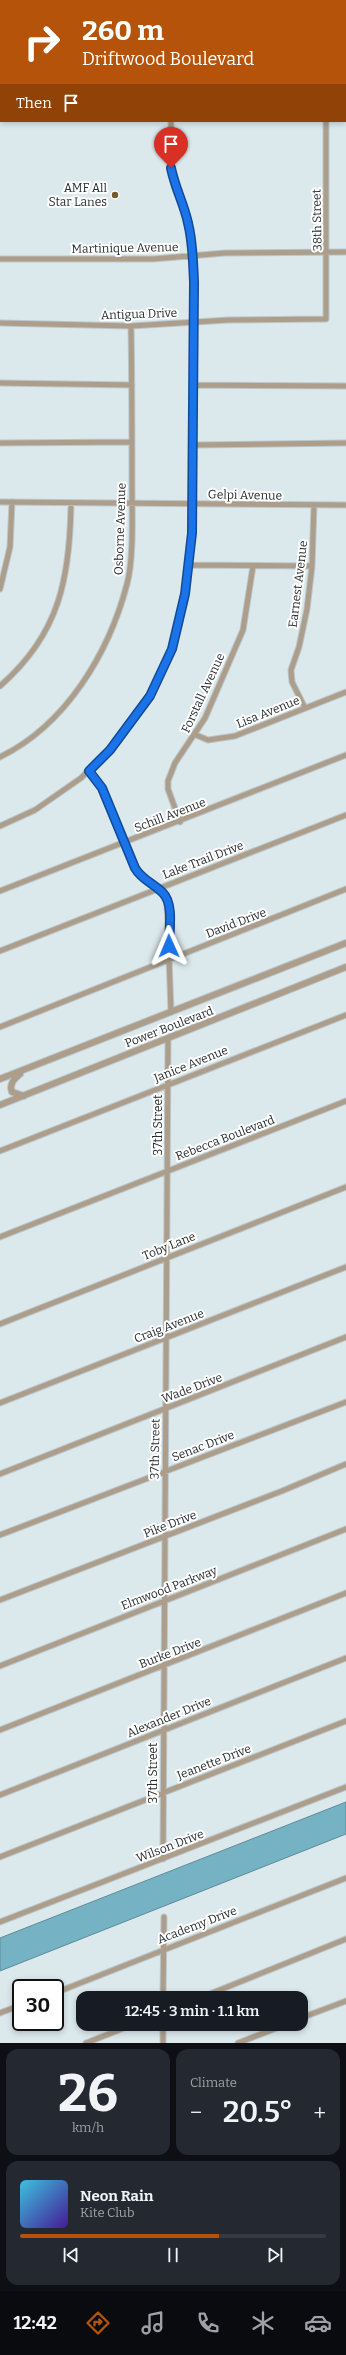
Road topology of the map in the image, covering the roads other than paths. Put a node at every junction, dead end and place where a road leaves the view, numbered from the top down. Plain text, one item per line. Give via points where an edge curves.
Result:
1 (171, 122) edge
2 (326, 122) edge
3 (328, 252) junction
4 (346, 252) edge
5 (192, 257) junction
6 (0, 259) edge
7 (326, 319) joint
8 (192, 322) junction
9 (0, 323) edge
10 (131, 326) junction
11 (0, 383) edge
12 (132, 385) junction
13 (192, 385) junction
14 (346, 386) edge
15 (132, 442) junction
16 (0, 443) edge
17 (346, 443) edge
18 (193, 444) junction
19 (0, 502) edge
20 (12, 502) junction
21 (71, 503) junction
22 (132, 503) junction
23 (192, 504) junction
24 (314, 505) junction
25 (346, 505) edge
26 (188, 565) junction
27 (253, 566) junction
28 (312, 566) junction
29 (0, 589) edge
30 (0, 686) edge
31 (346, 692) edge
32 (305, 708) junction
33 (196, 735) junction
34 (346, 755) edge
35 (0, 757) edge
36 (89, 771) junction
37 (346, 814) edge
38 (180, 822) junction
39 (0, 826) edge
40 (124, 842) junction
41 (157, 889) junction
42 (346, 889) edge
43 (0, 891) edge
44 (345, 944) edge
45 (0, 951) edge
46 (169, 959) junction
47 (346, 967) edge
48 (171, 1012) junction
49 (346, 1015) edge
50 (0, 1027) edge
51 (168, 1039) junction
52 (30, 1068) junction
53 (0, 1080) edge
54 (168, 1085) junction
55 (24, 1096) junction
56 (346, 1101) edge
57 (0, 1105) edge
58 (0, 1151) edge
59 (168, 1171) junction
60 (346, 1187) edge
61 (0, 1237) edge
62 (167, 1257) junction
63 (346, 1267) edge
64 (0, 1324) edge
65 (166, 1337) junction
66 (346, 1337) edge
67 (346, 1402) edge
68 (0, 1404) edge
69 (166, 1409) junction
70 (346, 1464) edge
71 (165, 1472) junction
72 (0, 1474) edge
73 (346, 1529) edge
74 (0, 1535) edge
75 (164, 1537) junction
76 (346, 1593) edge
77 (0, 1600) edge
78 (164, 1601) junction
79 (346, 1658) edge
80 (0, 1666) edge
81 (163, 1666) junction
82 (346, 1721) edge
83 (0, 1730) edge
84 (163, 1730) junction
85 (346, 1787) edge
86 (163, 1792) junction
87 (0, 1795) edge
88 (0, 1857) edge
89 (163, 1859) junction
90 (346, 1878) edge
91 (164, 1917) dead end
92 (0, 1922) edge
93 (346, 1939) edge
94 (163, 1949) junction
95 (64, 1988) edge
96 (163, 1991) edge
97 (217, 1991) edge
98 (346, 2001) edge
99 (12, 2008) edge
100 (0, 2013) edge
101 (308, 2015) edge
102 (116, 2031) edge
103 (163, 2031) edge
104 (269, 2031) edge
105 (86, 2043) edge
106 (163, 2043) edge
107 (238, 2043) edge

1 - 5 street via 172,174 188,222
2 - 3 street, 38th Street
3 - 4 street, Martinique Avenue
3 - 5 street, Martinique Avenue via 226,253
3 - 7 street, 38th Street
5 - 6 street, Martinique Avenue
5 - 8 street
7 - 8 street, Antigua Drive
8 - 10 street, Antigua Drive
8 - 13 street
9 - 10 street, Antigua Drive
10 - 12 street, Osborne Avenue
11 - 12 street
12 - 15 street, Osborne Avenue
13 - 14 street
13 - 18 street
15 - 16 street
15 - 22 street, Osborne Avenue
17 - 18 street
18 - 23 street
19 - 20 street, Gelpi Avenue
20 - 21 street, Gelpi Avenue
20 - 29 street via 10,547
21 - 22 street, Gelpi Avenue
21 - 30 street via 71,547 65,580 55,610 41,639 27,659
22 - 23 street, Gelpi Avenue
22 - 35 street, Osborne Avenue via 127,582 111,632 79,691 42,728
23 - 24 street, Gelpi Avenue
23 - 26 street
24 - 25 street, Gelpi Avenue
24 - 28 street, Earnest Avenue
26 - 27 street
26 - 36 street via 185,594 172,649 150,696 110,750
27 - 28 street
27 - 33 street, Forstall Avenue via 243,630
28 - 32 street, Earnest Avenue via 307,609 291,670 292,682
31 - 32 street, Lisa Avenue
32 - 33 street, Lisa Avenue via 235,736 208,740
33 - 38 street, Forstall Avenue via 175,763 168,781 171,802
34 - 38 street, Schill Avenue
36 - 39 street via 35,810
36 - 40 street via 102,788
37 - 41 street, Lake Trail Drive
38 - 40 street, Schill Avenue
40 - 41 street via 141,878
40 - 43 street, Schill Avenue
41 - 45 street, Lake Trail Drive
41 - 46 street via 163,894 168,906
42 - 46 street, David Drive
44 - 48 street, Power Boulevard
46 - 48 street
46 - 50 street, David Drive
47 - 51 street, Power Boulevard
48 - 52 street, Power Boulevard
49 - 54 street, Janice Avenue
51 - 54 street, 37th Street
51 - 55 street, Power Boulevard
52 - 53 street, Power Boulevard
52 - 55 street via 11,1083 12,1092
54 - 58 street, Janice Avenue
54 - 59 street, 37th Street
55 - 57 street, Power Boulevard
56 - 59 street, Rebecca Boulevard
59 - 61 street, Rebecca Boulevard
59 - 62 street, 37th Street
60 - 62 street, Toby Lane
62 - 64 street, Toby Lane
62 - 65 street, 37th Street
63 - 65 street, Craig Avenue
65 - 68 street, Craig Avenue
65 - 69 street, 37th Street
66 - 69 street, Wade Drive
67 - 71 street, Senac Drive
69 - 71 street, 37th Street
69 - 72 street, Wade Drive
70 - 75 street, Pike Drive
71 - 74 street, Senac Drive
71 - 75 street, 37th Street
73 - 78 street, Elmwood Parkway
75 - 77 street, Pike Drive
75 - 78 street, 37th Street
76 - 81 street, Burke Drive
78 - 80 street, Elmwood Parkway
78 - 81 street, 37th Street
79 - 84 street, Alexander Drive
81 - 83 street, Burke Drive
81 - 84 street, 37th Street
82 - 86 street, Jeanette Drive
84 - 86 street, 37th Street
84 - 87 street, Alexander Drive
85 - 89 street, Wilson Drive
86 - 88 street, Jeanette Drive
86 - 89 street, 37th Street
89 - 92 street, Wilson Drive
90 - 94 street, Academy Drive
91 - 94 street
93 - 97 street
94 - 95 street, Academy Drive
94 - 96 street
98 - 101 street
99 - 100 street
102 - 105 street
103 - 106 street
104 - 107 street

